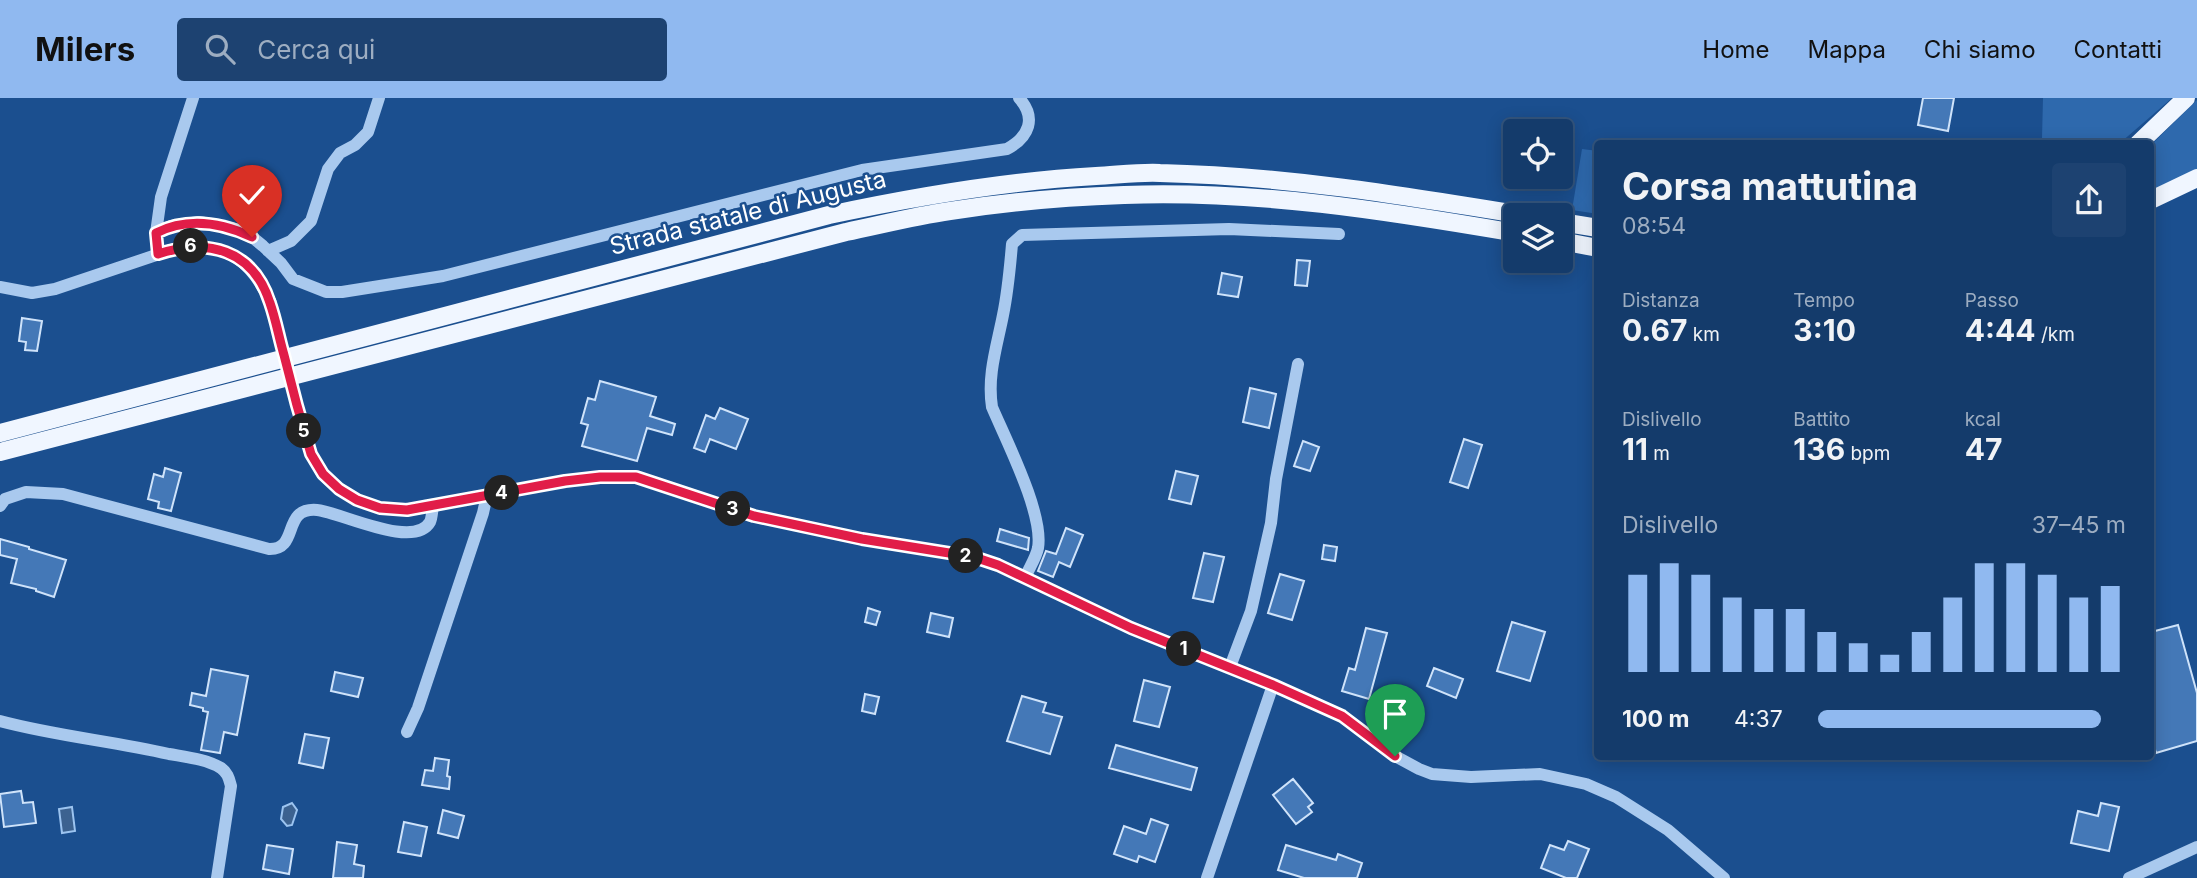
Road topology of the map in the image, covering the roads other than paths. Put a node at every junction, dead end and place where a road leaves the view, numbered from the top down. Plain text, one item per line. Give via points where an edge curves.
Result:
1 (193, 98) edge
2 (379, 98) edge
3 (1019, 98) edge
4 (2186, 98) edge
5 (2142, 140) edge
6 (2197, 178) edge
7 (2154, 199) edge
8 (1503, 212) edge
9 (1573, 224) edge
10 (1594, 227) edge
11 (1503, 231) edge
12 (156, 233) junction
13 (1339, 234) dead end
14 (1573, 243) edge
15 (1594, 247) edge
16 (268, 251) junction
17 (158, 254) junction
18 (0, 287) edge
19 (1298, 364) dead end
20 (0, 433) edge
21 (0, 452) edge
22 (487, 495) junction
23 (0, 506) edge
24 (433, 506) junction
25 (1025, 578) junction
26 (1230, 667) junction
27 (1273, 685) junction
28 (0, 721) edge
29 (407, 732) dead end
30 (2197, 847) edge
31 (218, 878) edge
32 (1207, 878) edge
33 (1724, 878) edge
34 (2129, 878) edge

1 - 12 street via 161,197
2 - 16 street via 368,132 340,153 328,169 310,221 291,241
3 - 16 street via 1029,112 1029,125 1024,136 1007,149 862,170 443,276 326,292 293,279
4 - 5 main road
6 - 7 main road
8 - 20 main road, Strada statale di Augusta via 1282,179 1157,173 1018,182 916,197 829,215
9 - 10 main road
11 - 21 main road, Strada statale di Augusta via 1324,204 1200,195 1056,199 948,211 846,232
12 - 16 street via 171,226 217,224 252,237
12 - 17 street
13 - 25 street via 1229,229 1022,235 1012,244 989,390 1036,526 1037,550
14 - 15 main road
17 - 18 street via 55,289 32,293
17 - 24 street, bridge via 180,247 214,247 230,253 256,275 270,301 311,454 339,489 380,508
19 - 26 street via 1271,523 1251,611
22 - 24 street
22 - 25 street via 600,477 636,477 754,516 974,557
22 - 29 street
23 - 24 street via 5,499 26,492 63,494 277,549 285,544 301,512 332,513 408,532 430,522
25 - 26 street via 1131,628
26 - 27 street
27 - 32 street
27 - 33 street via 1342,716 1395,756 1432,774 1540,774 1616,797 1668,830
28 - 31 street via 130,745 222,769 231,786
30 - 34 street

